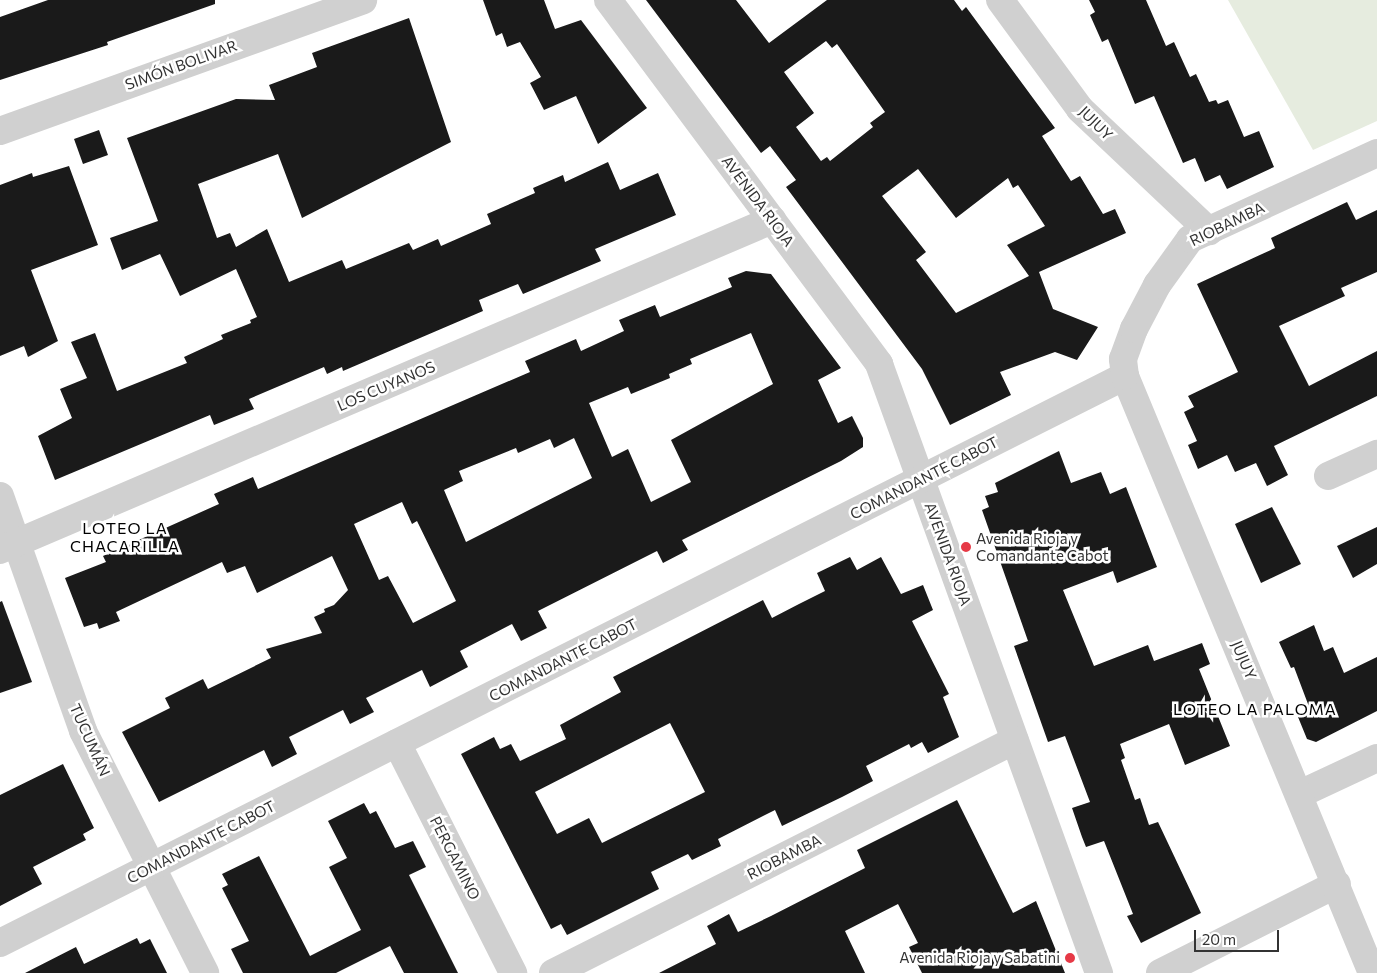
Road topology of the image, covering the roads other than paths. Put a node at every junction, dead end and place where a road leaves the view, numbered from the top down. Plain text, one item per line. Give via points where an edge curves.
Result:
1 (363, 0) edge
2 (608, 0) edge
3 (1000, 0) edge
4 (0, 131) edge
5 (1377, 153) edge
6 (772, 220) junction
7 (1209, 231) junction
8 (1125, 376) junction
9 (1377, 454) edge
10 (1328, 476) dead end
11 (921, 479) junction
12 (0, 496) edge
13 (9, 547) edge
14 (1015, 740) junction
15 (397, 743) junction
16 (1377, 758) edge
17 (1300, 794) junction
18 (151, 867) junction
19 (1337, 884) junction
20 (0, 943) edge
21 (205, 973) edge
22 (513, 973) edge
23 (553, 973) edge
24 (1098, 973) edge
25 (1160, 973) edge
26 (1372, 973) edge

1 - 4 street, SIMÓN BOLIVAR
2 - 6 street, AVENIDA RIOJA
3 - 7 street, JUJUY via 1080,109
5 - 7 street, RIOBAMBA
6 - 11 street, AVENIDA RIOJA via 879,364
6 - 13 street, LOS CUYANOS
7 - 8 street, RIOBAMBA via 1185,244 1157,285 1125,353
8 - 11 street, COMANDANTE CABOT
8 - 17 street, JUJUY
9 - 10 street
11 - 14 street, AVENIDA RIOJA
11 - 15 street, COMANDANTE CABOT
12 - 13 street, TUCUMÁN
13 - 18 street, TUCUMÁN via 83,731
14 - 23 street, RIOBAMBA
14 - 24 street, AVENIDA RIOJA
15 - 18 street, COMANDANTE CABOT
15 - 22 street, PERGAMINO
16 - 17 street
17 - 19 street, JUJUY
18 - 20 street, COMANDANTE CABOT
18 - 21 street, TUCUMÁN
19 - 25 street
19 - 26 street, JUJUY

